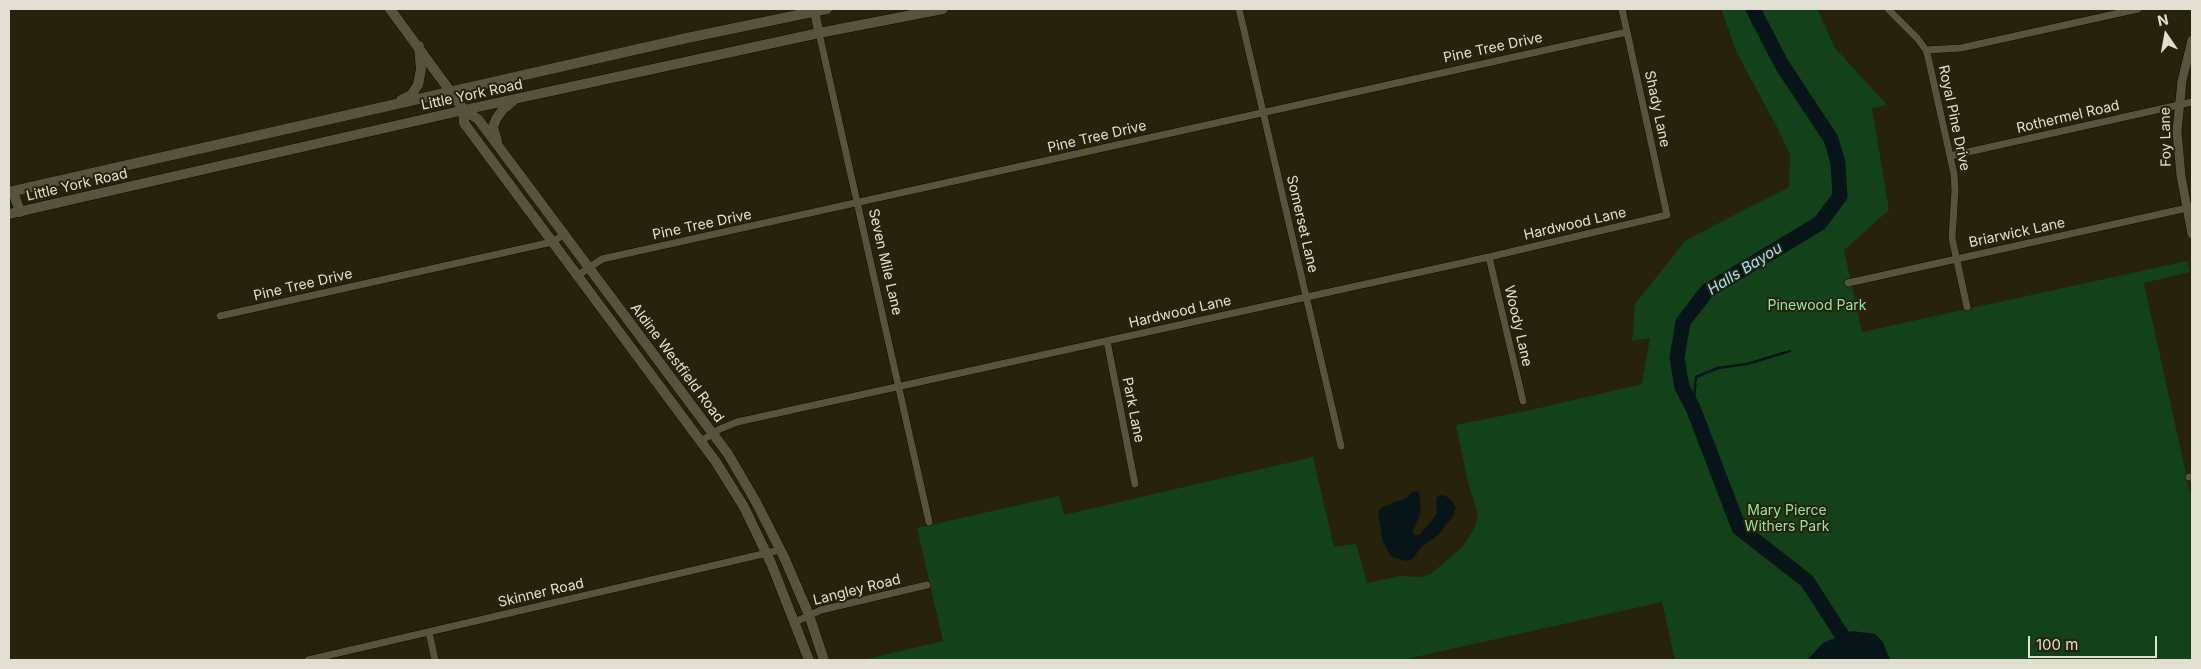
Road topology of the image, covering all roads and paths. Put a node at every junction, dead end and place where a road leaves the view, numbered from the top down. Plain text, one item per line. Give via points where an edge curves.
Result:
1 (390, 9) edge
2 (826, 9) edge
3 (943, 9) edge
4 (1239, 9) edge
5 (1622, 9) edge
6 (1888, 9) edge
7 (2138, 9) edge
8 (814, 10) edge
9 (1627, 32) junction
10 (819, 33) junction
11 (2192, 40) edge
12 (418, 45) junction
13 (1926, 50) junction
14 (451, 92) junction
15 (515, 100) junction
16 (2192, 102) edge
17 (392, 105) junction
18 (2178, 105) junction
19 (464, 110) junction
20 (1264, 112) junction
21 (499, 147) junction
22 (1950, 156) junction
23 (11, 191) edge
24 (858, 203) junction
25 (2190, 208) edge
26 (20, 212) junction
27 (9, 214) edge
28 (1667, 215) joint
29 (565, 234) junction
30 (2192, 234) edge
31 (552, 242) junction
32 (1488, 257) junction
33 (1955, 259) junction
34 (589, 267) junction
35 (577, 276) junction
36 (1848, 284) dead end
37 (1306, 297) junction
38 (1967, 307) dead end
39 (220, 316) dead end
40 (1107, 341) junction
41 (900, 387) junction
42 (1523, 401) dead end
43 (713, 433) junction
44 (701, 441) junction
45 (1341, 446) dead end
46 (1135, 484) dead end
47 (929, 522) dead end
48 (780, 550) junction
49 (766, 553) junction
50 (927, 585) dead end
51 (796, 587) junction
52 (783, 593) junction
53 (808, 615) junction
54 (795, 622) junction
55 (429, 632) junction
56 (308, 660) edge
57 (435, 660) edge
58 (809, 660) edge
59 (824, 660) edge

1 - 12 main road, Aldine Westfield Road
2 - 8 main road, Little York Road
3 - 10 main road, Little York Road
4 - 20 street, Somerset Lane
5 - 9 street, Shady Lane
6 - 13 street, Royal Pine Drive
7 - 13 street via 1962,48
8 - 10 street, Seven Mile Lane
8 - 14 main road, Little York Road
9 - 20 street, Pine Tree Drive
9 - 28 street, Shady Lane
10 - 15 main road, Little York Road
10 - 24 street, Seven Mile Lane
11 - 18 street, Foy Lane
12 - 14 main road, Aldine Westfield Road
12 - 17 main road via 421,69 418,85 411,95
13 - 22 street, Royal Pine Drive
14 - 17 main road, Little York Road
14 - 19 main road, Aldine Westfield Road
15 - 19 main road, Little York Road
15 - 21 main road via 496,119 494,127
16 - 18 street, Rothermel Road
17 - 23 main road, Little York Road
18 - 22 street, Rothermel Road
18 - 25 street, Foy Lane via 2179,158
19 - 21 main road, Aldine Westfield Road via 478,119
19 - 26 main road, Little York Road
19 - 31 main road, Aldine Westfield Road via 464,123
20 - 24 street, Pine Tree Drive
20 - 37 street, Somerset Lane
21 - 29 main road, Aldine Westfield Road
22 - 33 street, Royal Pine Drive via 1955,190 1951,223
23 - 26 main road
24 - 34 street, Pine Tree Drive via 602,259
24 - 41 street, Seven Mile Lane
25 - 30 street, Foy Lane
25 - 33 street, Briarwick Lane
26 - 27 main road, Little York Road
28 - 32 street, Hardwood Lane
29 - 31 street, Pine Tree Drive
29 - 34 main road, Aldine Westfield Road
31 - 35 main road, Aldine Westfield Road
31 - 39 street, Pine Tree Drive
32 - 37 street, Hardwood Lane
32 - 42 street, Woody Lane
33 - 36 street, Briarwick Lane
33 - 38 street, Royal Pine Drive
34 - 35 street, Pine Tree Drive
34 - 43 main road, Aldine Westfield Road
35 - 44 main road, Aldine Westfield Road
37 - 40 street, Hardwood Lane
37 - 45 street, Somerset Lane
40 - 41 street, Hardwood Lane
40 - 46 street, Park Lane
41 - 43 street, Hardwood Lane via 736,422
41 - 47 street, Seven Mile Lane
43 - 44 street, Hardwood Lane
43 - 48 main road, Aldine Westfield Road via 756,502
44 - 49 main road, Aldine Westfield Road via 744,507
48 - 49 street, Skinner Road
48 - 51 main road, Aldine Westfield Road
49 - 52 main road, Aldine Westfield Road
49 - 55 street, Skinner Road
50 - 53 street, Langley Road
51 - 52 main road
51 - 53 main road, Aldine Westfield Road
52 - 54 main road, Aldine Westfield Road
53 - 54 street, Langley Road
53 - 59 main road, Aldine Westfield Road
54 - 58 main road, Aldine Westfield Road
55 - 56 street, Skinner Road
55 - 57 street

